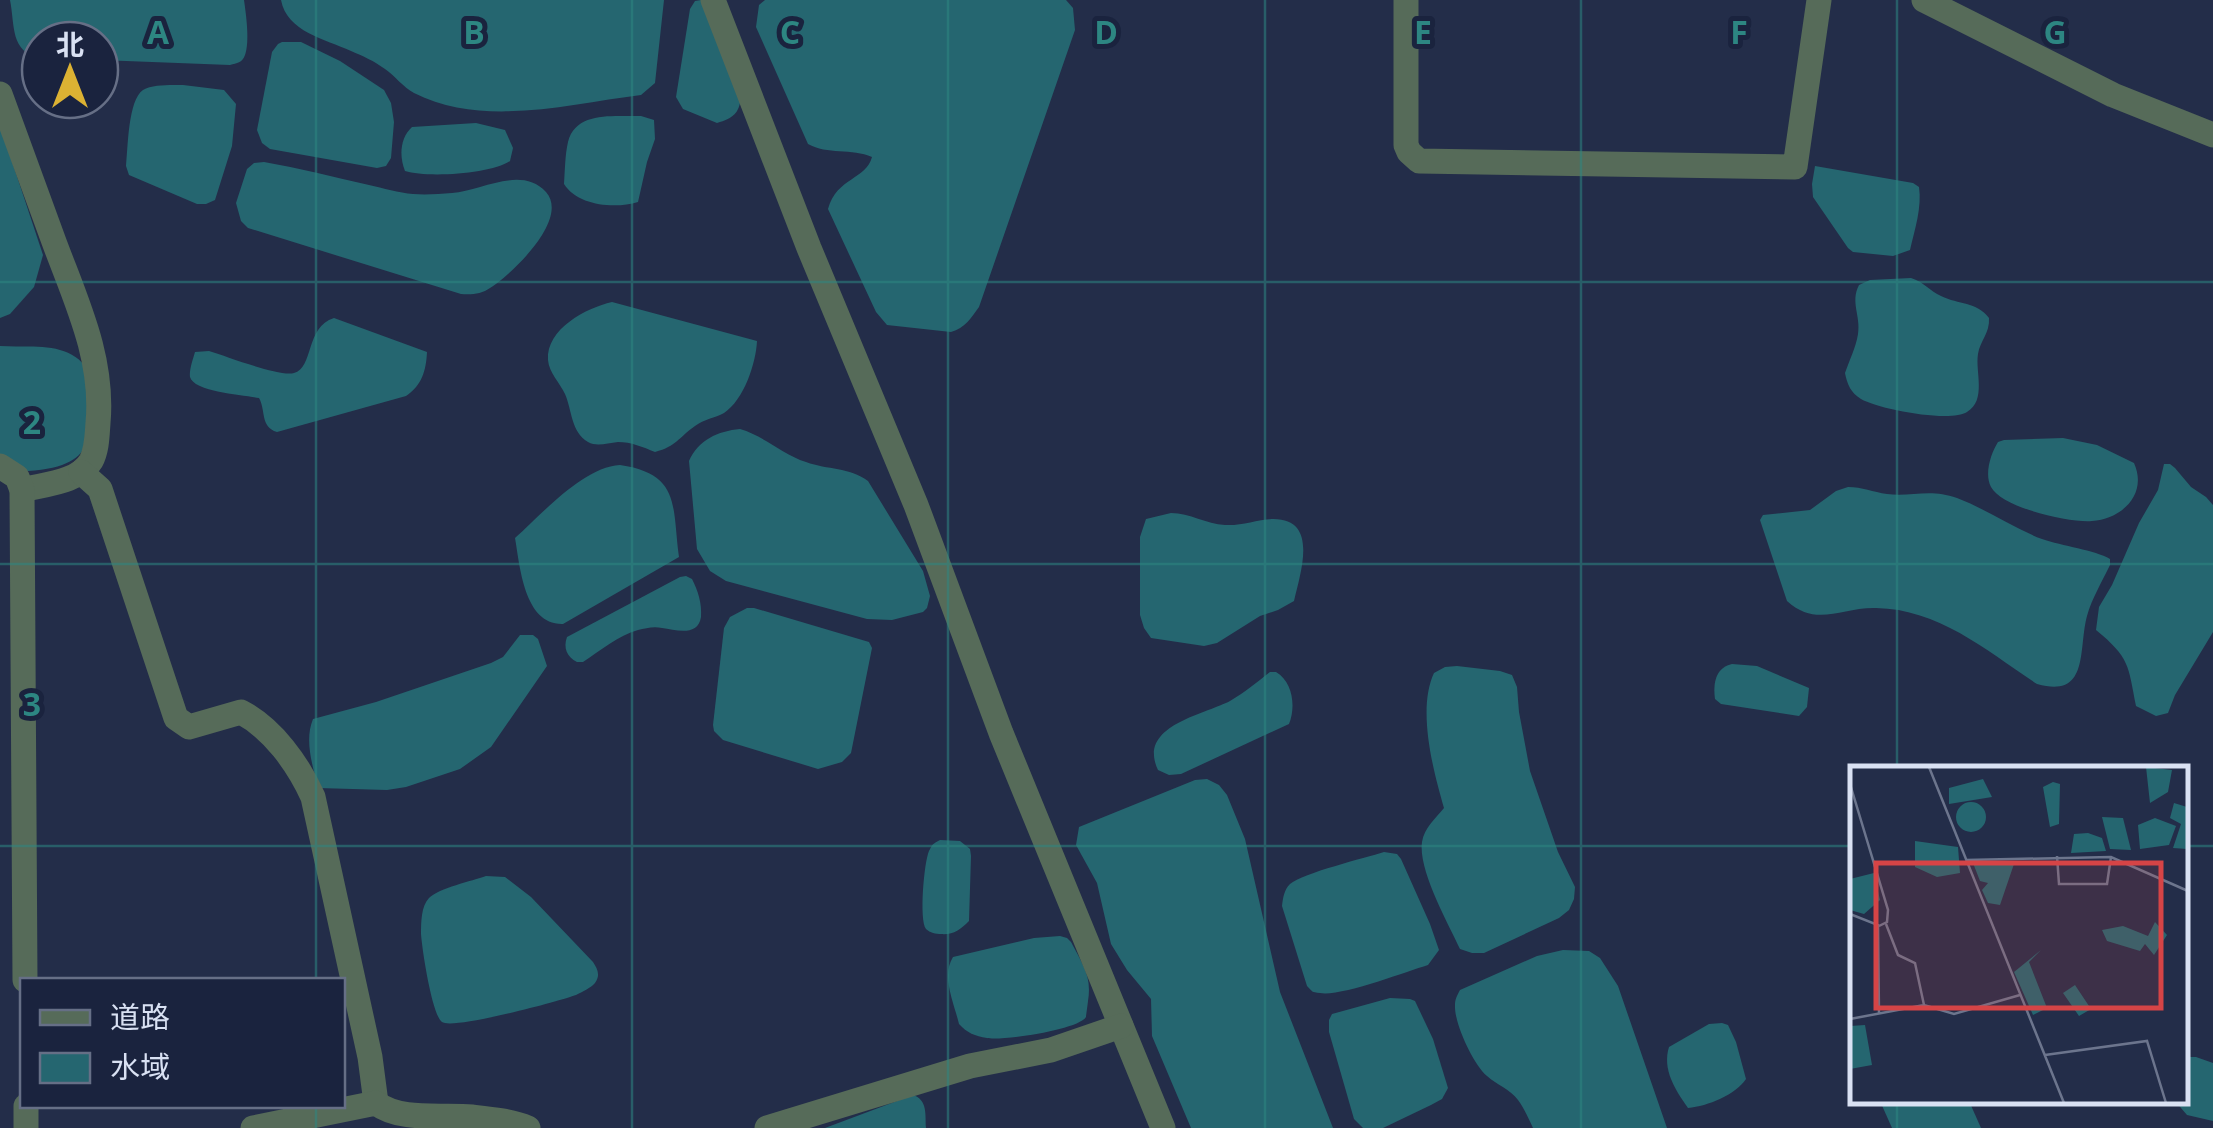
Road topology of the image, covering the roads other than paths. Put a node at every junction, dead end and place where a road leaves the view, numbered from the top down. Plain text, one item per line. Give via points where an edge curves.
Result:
1 (713, 0) edge
2 (1406, 0) edge
3 (1819, 0) edge
4 (1924, 0) edge
5 (0, 94) edge
6 (2213, 135) edge
7 (0, 466) edge
8 (81, 472) junction
9 (22, 490) junction
10 (25, 978) edge
11 (1122, 1026) junction
12 (376, 1104) junction
13 (253, 1128) edge
14 (528, 1128) edge
15 (766, 1128) edge
16 (1164, 1128) edge

1 - 11 street
2 - 3 street via 1406,145 1420,161 1795,167
4 - 6 street via 2113,95
5 - 8 street via 94,355 96,449
7 - 9 street
8 - 9 street
8 - 12 street via 100,489 176,718 189,727 242,712 260,722 313,797
9 - 10 street
11 - 15 street
11 - 16 street
12 - 13 street
12 - 14 street via 400,1114

